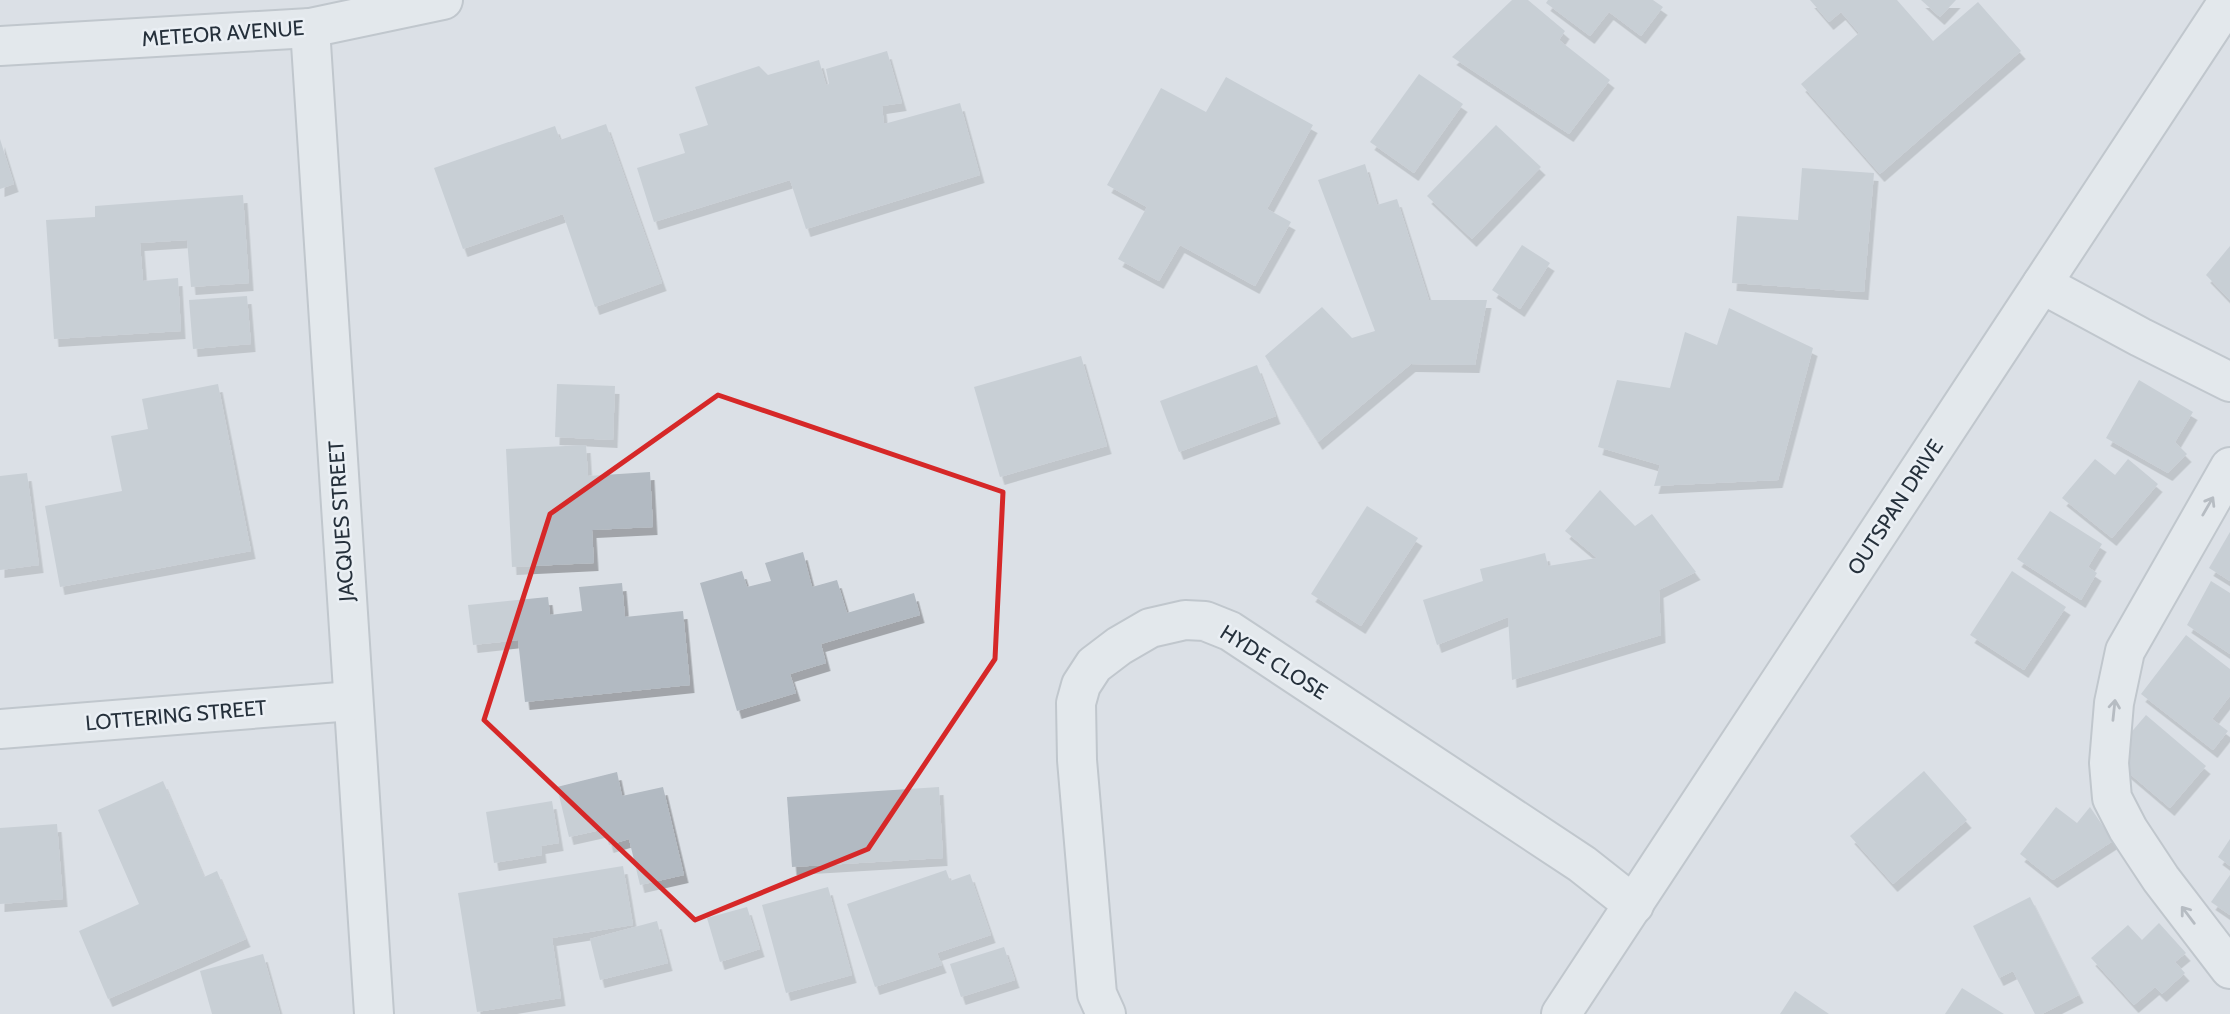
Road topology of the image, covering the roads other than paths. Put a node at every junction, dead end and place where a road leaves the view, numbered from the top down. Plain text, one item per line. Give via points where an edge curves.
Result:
1 (443, 0) edge
2 (2228, 0) edge
3 (310, 28) junction
4 (0, 46) edge
5 (2042, 284) junction
6 (2230, 382) edge
7 (2230, 467) edge
8 (352, 701) junction
9 (0, 729) edge
10 (1634, 905) junction
11 (2230, 969) edge
12 (373, 1014) edge
13 (1106, 1014) edge
14 (1562, 1014) edge

1 - 3 street, METEOR AVENUE
2 - 5 street, OUTSPAN DRIVE
3 - 4 street, METEOR AVENUE
3 - 8 street, JACQUES STREET
5 - 6 street
5 - 10 street, OUTSPAN DRIVE
11 -> 7 street via 2128,829 2112,798 2109,763 2114,703 2125,651
8 - 9 street, LOTTERING STREET
8 - 12 street, JACQUES STREET
10 - 13 street, HYDE CLOSE via 1582,864 1230,631 1205,621 1185,620 1150,628 1094,665 1076,703 1097,994
10 - 14 street, OUTSPAN DRIVE

